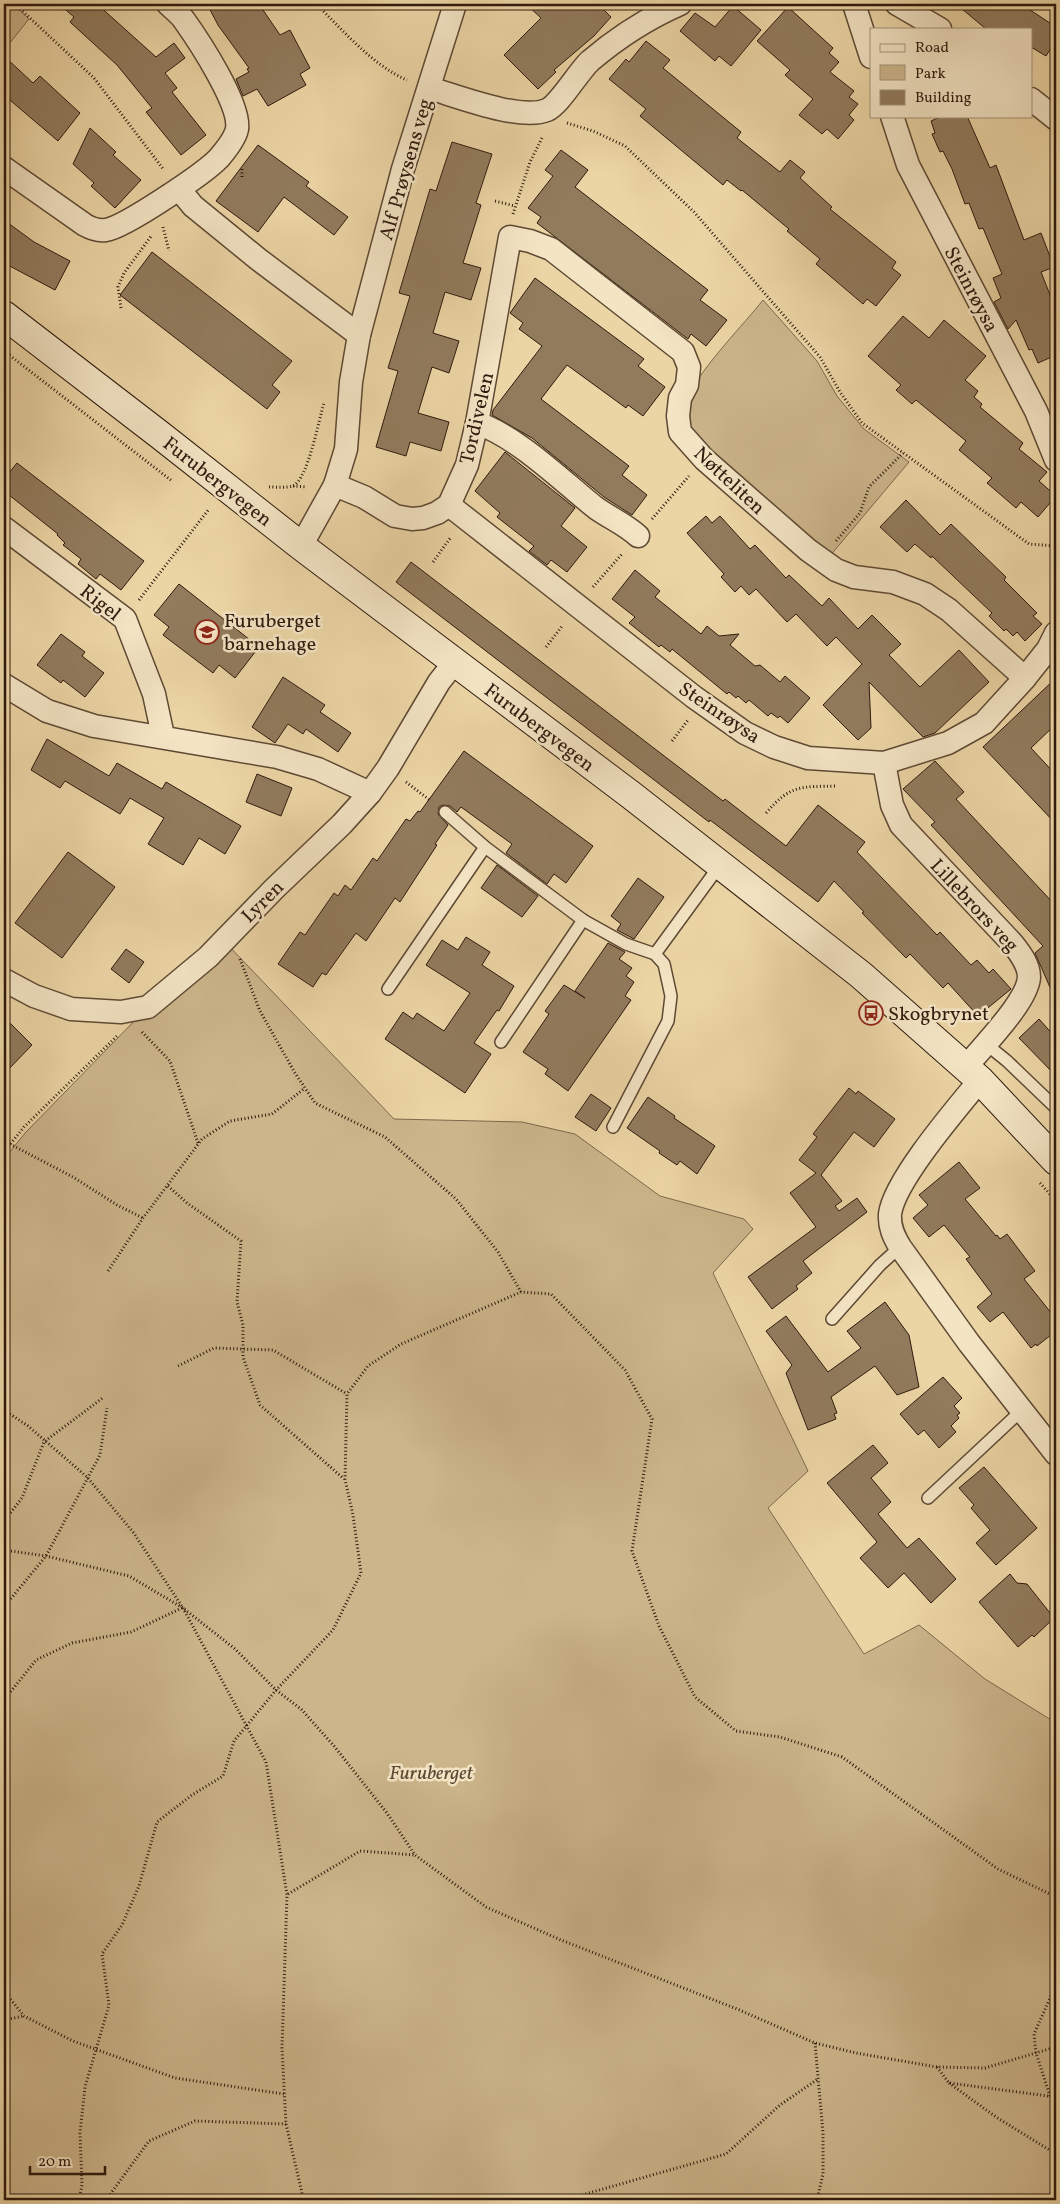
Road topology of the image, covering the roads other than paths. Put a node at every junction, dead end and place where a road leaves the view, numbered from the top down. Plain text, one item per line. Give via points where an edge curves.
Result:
1 (168, 4) edge
2 (455, 4) edge
3 (680, 4) edge
4 (854, 4) edge
5 (897, 4) edge
6 (938, 28) edge
7 (870, 54) edge
8 (429, 88) junction
9 (1032, 100) edge
10 (893, 118) edge
11 (1056, 119) edge
12 (4, 168) edge
13 (179, 189) junction
14 (510, 237) joint
15 (4, 315) edge
16 (359, 335) junction
17 (477, 423) junction
18 (1056, 460) edge
19 (335, 485) junction
20 (448, 505) junction
21 (4, 528) edge
22 (638, 536) dead end
23 (301, 546) junction
24 (1056, 633) edge
25 (454, 663) junction
26 (1025, 678) junction
27 (4, 685) edge
28 (163, 736) junction
29 (884, 763) junction
30 (370, 793) junction
31 (445, 812) road end
32 (485, 847) junction
33 (720, 865) junction
34 (583, 920) junction
35 (655, 954) junction
36 (4, 980) edge
37 (388, 989) dead end
38 (501, 1042) dead end
39 (986, 1044) junction
40 (973, 1074) junction
41 (1056, 1108) edge
42 (613, 1127) dead end
43 (1056, 1161) edge
44 (900, 1247) junction
45 (832, 1319) dead end
46 (1022, 1410) junction
47 (1056, 1454) edge
48 (928, 1498) dead end

1 - 13 street via 183,19 218,74 236,113 237,129 218,159
2 - 8 street, Alf Prøysens veg
3 - 8 street via 640,24 590,62 550,114 501,109
4 - 7 street
5 - 6 street
8 - 16 street, Alf Prøysens veg via 403,169
9 - 11 street
10 - 18 street, Steinrøysa via 908,165 1036,411
12 - 13 street via 94,230 108,230
13 - 16 street via 194,206 251,253
14 - 17 street, Tordivelen
14 - 26 street, Nøtteliten via 551,249 683,352 689,367 687,385 680,398 680,432 704,459 836,570 854,577 893,582 925,594 949,610
15 - 23 main road, Furubergvegen
16 - 19 street, Alf Prøysens veg via 351,382 346,449
17 - 20 street, Tordivelen via 467,465
17 - 22 street via 516,444 598,509
19 - 20 street via 364,497 395,516 412,519 430,516
19 - 23 street, Alf Prøysens veg
20 - 29 street, Steinrøysa via 745,733 808,758
21 - 28 street, Rigel via 125,619 154,694
23 - 25 main road, Furubergvegen
24 - 26 street, Steinrøysa
25 - 30 street, Lyren
25 - 33 main road, Furubergvegen
26 - 29 street, Steinrøysa via 984,723 948,743
27 - 28 street via 47,711 94,726
28 - 30 street via 277,757 318,769
29 - 39 street, Lillebrors veg via 892,805 901,825 1024,958 1029,976 1026,989
30 - 36 street, Lyren via 208,957 140,1014 71,1009 34,996
31 - 32 lane
32 - 34 lane
32 - 37 lane
33 - 35 lane
33 - 40 main road, Furubergvegen via 861,975
34 - 35 lane via 626,944
34 - 38 lane
35 - 42 lane via 667,973 671,996 668,1020
39 - 40 street, Lillebrors veg
39 - 41 lane
40 - 43 main road, Furubergvegen
40 - 44 street via 896,1195 890,1214 892,1231
44 - 45 lane
44 - 46 street
46 - 47 street
46 - 48 lane

